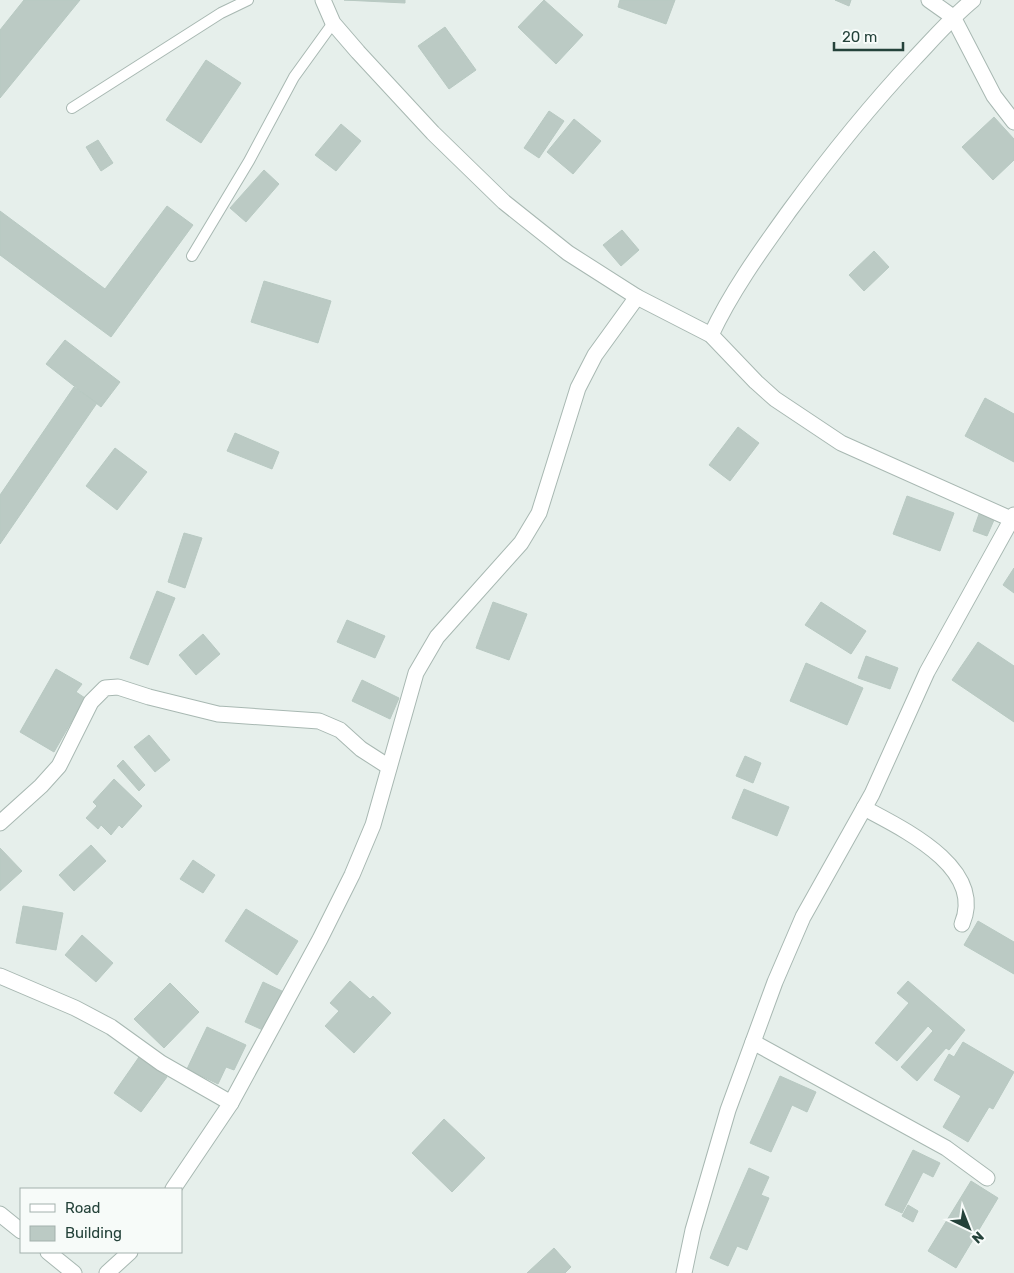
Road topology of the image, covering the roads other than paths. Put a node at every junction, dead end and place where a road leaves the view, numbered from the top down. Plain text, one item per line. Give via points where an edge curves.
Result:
1 (248, 0) edge
2 (323, 0) edge
3 (929, 0) edge
4 (973, 0) edge
5 (953, 17) junction
6 (333, 23) junction
7 (72, 108) dead end
8 (1014, 122) edge
9 (192, 256) dead end
10 (637, 297) junction
11 (711, 335) junction
12 (1013, 517) edge
13 (389, 767) junction
14 (864, 808) junction
15 (0, 823) edge
16 (962, 924) dead end
17 (0, 976) edge
18 (753, 1042) junction
19 (231, 1103) junction
20 (988, 1178) dead end
21 (174, 1188) edge
22 (0, 1214) edge
23 (20, 1230) edge
24 (49, 1253) edge
25 (129, 1253) edge
26 (74, 1273) edge
27 (107, 1273) edge
28 (684, 1273) edge

1 - 7 lane via 221,13
2 - 6 street
3 - 5 street
4 - 5 street
5 - 8 street via 994,96
5 - 11 street via 824,163 735,291
6 - 9 lane via 294,77
6 - 10 street via 433,133 504,202 568,252
10 - 11 street
10 - 13 street via 595,355 578,388 539,513 521,542 437,637 416,673
11 - 12 street via 775,399 841,443
12 - 14 street via 927,672
13 - 15 street via 340,730 319,721 218,714 118,687 105,688 92,702 59,766
13 - 19 street via 373,825 352,875
14 - 16 street via 932,849 952,868 966,891 967,912
14 - 18 street via 803,917
17 - 19 street via 111,1027 161,1063
18 - 20 street via 938,1144
18 - 28 street via 728,1110
19 - 21 street
22 - 23 street
24 - 26 street
25 - 27 street

